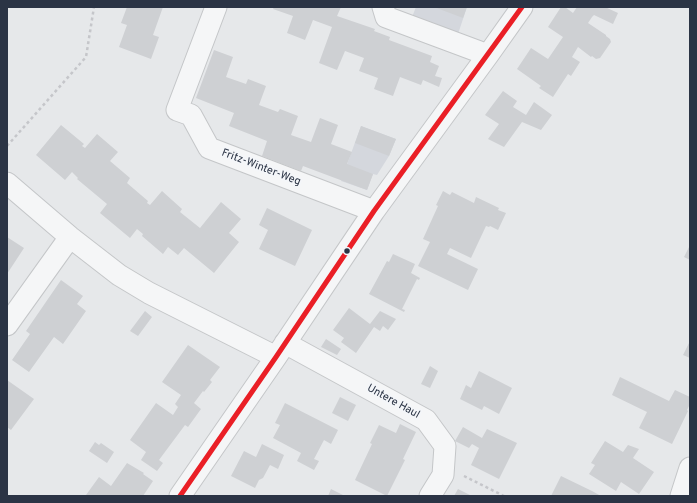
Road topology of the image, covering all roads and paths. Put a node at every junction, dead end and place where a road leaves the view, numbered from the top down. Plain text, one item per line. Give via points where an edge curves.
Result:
1 (94, 7) edge
2 (216, 7) edge
3 (383, 7) edge
4 (522, 7) edge
5 (488, 55) junction
6 (7, 146) edge
7 (7, 183) edge
8 (374, 211) junction
9 (70, 237) junction
10 (7, 325) edge
11 (281, 350) junction
12 (444, 466) junction
13 (690, 468) edge
14 (180, 496) edge
15 (430, 496) edge
16 (504, 496) edge
17 (681, 496) edge

1 - 6 path via 86,57
2 - 8 street, Fritz-Winter-Weg via 177,110 191,115 209,148
3 - 5 street via 386,17
4 - 5 street
5 - 8 street
7 - 9 street, Untere Haul
8 - 11 street
9 - 10 street
9 - 11 street, Untere Haul via 119,275 156,297
11 - 12 street, Untere Haul via 426,420 445,446
11 - 14 street
12 - 15 street, Untere Haul via 443,476
12 - 16 path
13 - 17 street

